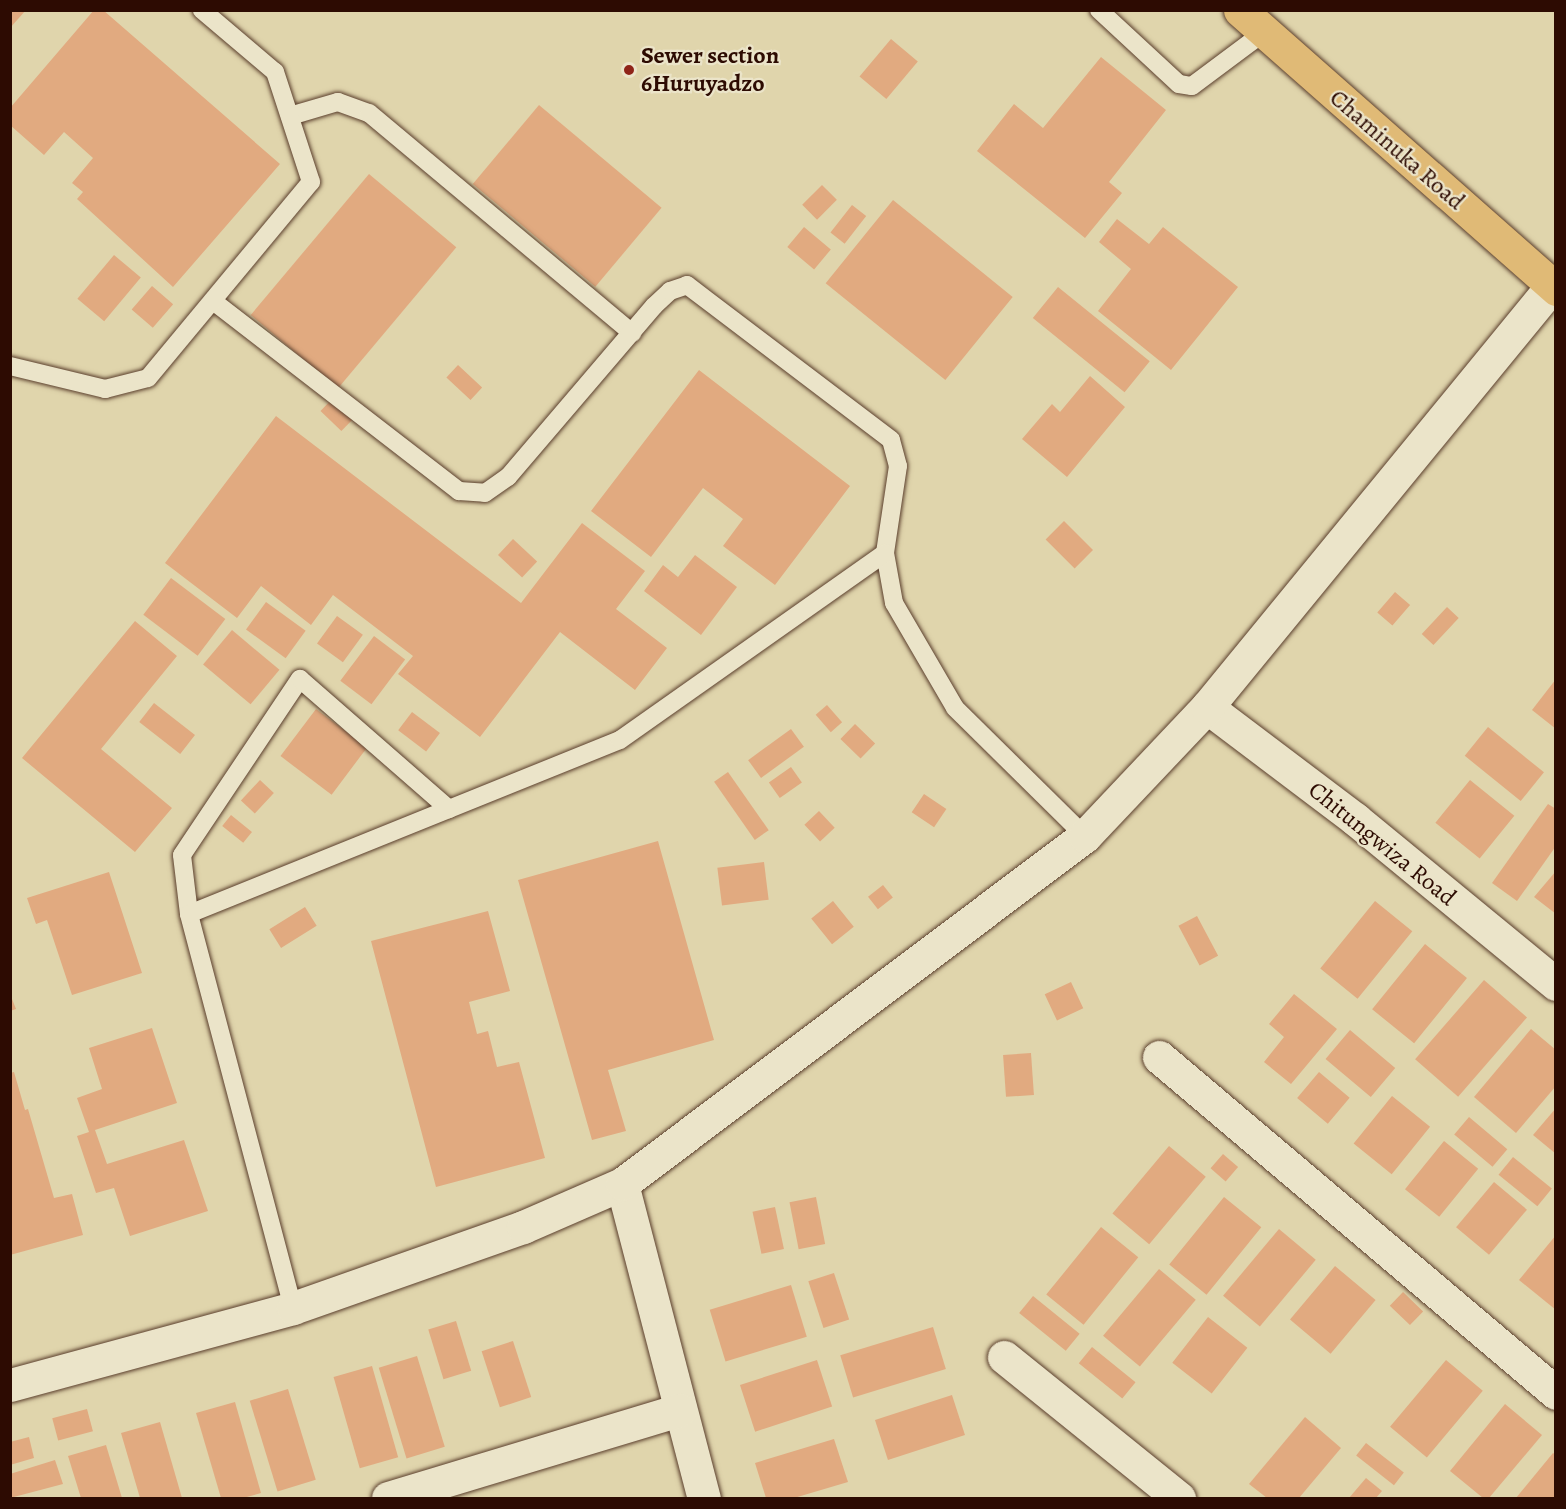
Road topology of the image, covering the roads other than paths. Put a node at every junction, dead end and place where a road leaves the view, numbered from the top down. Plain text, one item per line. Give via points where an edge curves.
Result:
1 (202, 10) edge
2 (1099, 10) edge
3 (1240, 10) edge
4 (1263, 33) junction
5 (290, 116) junction
6 (1554, 287) edge
7 (213, 301) junction
8 (632, 333) junction
9 (10, 366) edge
10 (885, 553) junction
11 (1207, 707) junction
12 (449, 809) junction
13 (1085, 836) junction
14 (189, 914) junction
15 (1556, 984) edge
16 (1159, 1057) dead end
17 (622, 1184) junction
18 (293, 1308) junction
19 (1004, 1357) dead end
20 (10, 1385) edge
21 (1556, 1393) edge
22 (680, 1410) junction
23 (388, 1498) edge
24 (705, 1498) edge
25 (1179, 1498) edge

1 - 5 lane via 275,72
2 - 4 lane via 1179,84 1192,86
3 - 4 main road, Chaminuka Road
4 - 6 main road, Chaminuka Road
5 - 7 lane via 311,182
5 - 8 lane via 338,102 369,113
6 - 11 street
7 - 8 lane via 459,491 484,493 508,477
7 - 9 lane via 148,378 105,389
8 - 10 lane via 670,291 687,285 891,440 898,466
10 - 12 lane via 620,741
10 - 13 lane via 894,603 955,708
11 - 13 street
11 - 15 street, Chitungwiza Road via 1355,819
12 - 14 lane
12 - 14 lane via 300,679 182,855
13 - 17 street
14 - 18 lane
16 - 21 street
17 - 18 street via 523,1227
17 - 22 street
18 - 20 street
19 - 25 street
22 - 23 street
22 - 24 street

